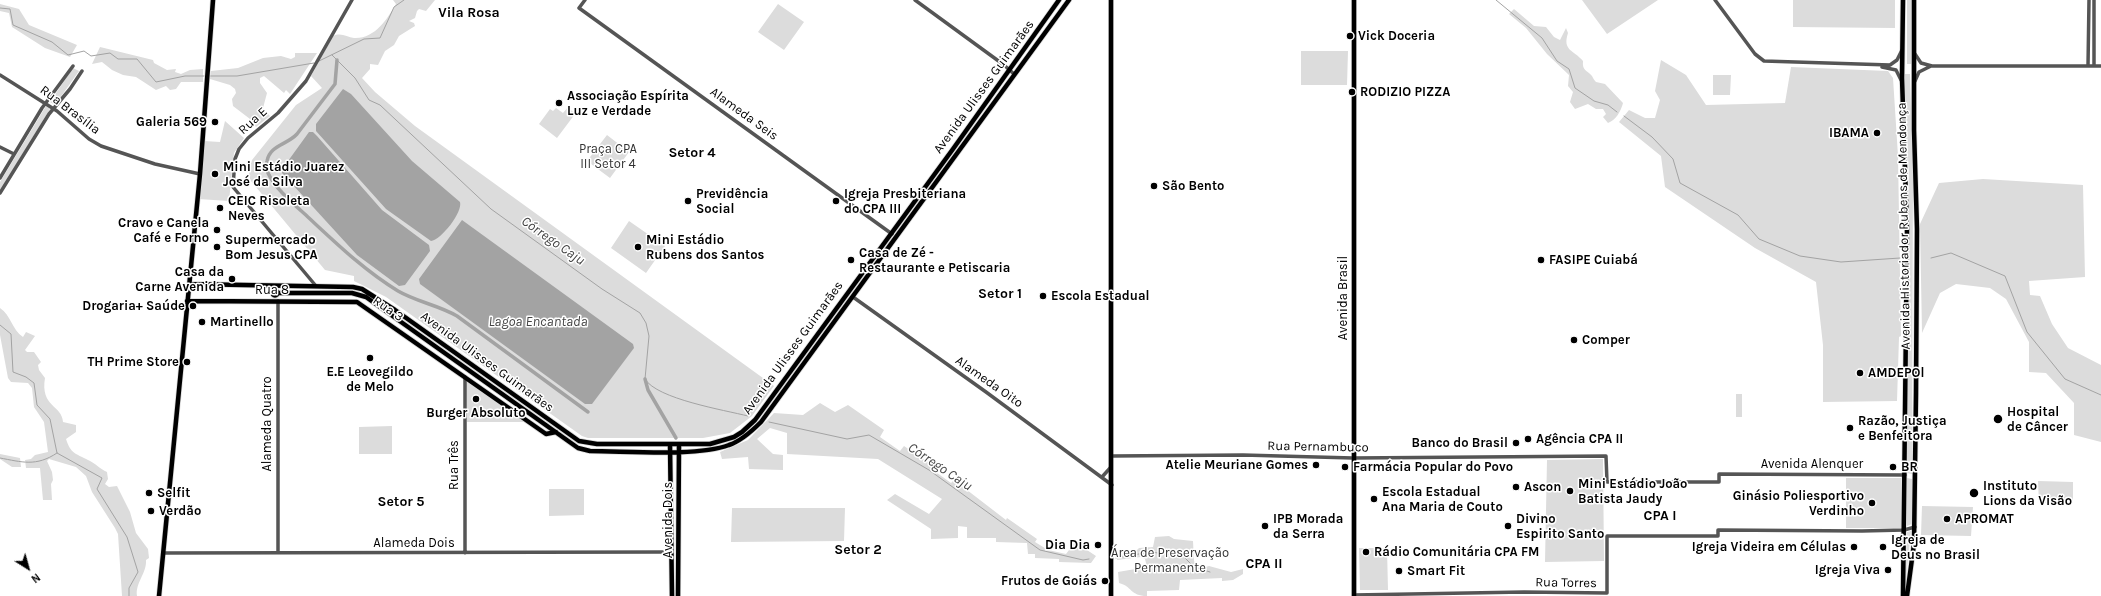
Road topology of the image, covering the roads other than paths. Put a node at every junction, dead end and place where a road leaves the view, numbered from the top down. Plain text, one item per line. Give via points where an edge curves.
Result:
1 (213, 0) edge
2 (352, 0) edge
3 (585, 0) edge
4 (915, 0) edge
5 (1059, 0) edge
6 (1069, 0) edge
7 (1111, 0) edge
8 (1354, 0) edge
9 (1715, 0) edge
10 (1903, 0) edge
11 (1914, 0) edge
12 (2089, 0) edge
13 (2094, 0) edge
14 (1903, 47) junction
15 (1913, 47) junction
16 (73, 66) dead end
17 (1875, 66) junction
18 (1932, 66) junction
19 (2088, 66) junction
20 (2094, 66) junction
21 (2101, 66) edge
22 (1010, 70) junction
23 (82, 71) dead end
24 (1014, 74) junction
25 (0, 75) edge
26 (1903, 84) junction
27 (1913, 89) junction
28 (45, 103) junction
29 (55, 110) junction
30 (0, 147) edge
31 (14, 154) junction
32 (200, 174) junction
33 (0, 178) edge
34 (0, 193) edge
35 (891, 234) junction
36 (896, 238) junction
37 (189, 284) junction
38 (316, 286) junction
39 (276, 291) junction
40 (853, 297) junction
41 (187, 301) junction
42 (278, 301) junction
43 (358, 302) joint
44 (395, 310) junction
45 (392, 315) junction
46 (465, 377) junction
47 (755, 420) junction
48 (761, 422) junction
49 (556, 432) junction
50 (670, 444) junction
51 (679, 444) junction
52 (671, 452) junction
53 (679, 452) junction
54 (1112, 456) junction
55 (1353, 458) junction
56 (1112, 466) junction
57 (1905, 475) junction
58 (1102, 477) junction
59 (1719, 482) joint
60 (1112, 486) junction
61 (1915, 527) junction
62 (1904, 530) junction
63 (664, 552) dead end
64 (163, 553) junction
65 (278, 553) junction
66 (465, 553) junction
67 (1903, 562) junction
68 (1911, 566) junction
69 (159, 596) edge
70 (672, 596) edge
71 (678, 596) edge
72 (1111, 596) edge
73 (1354, 596) edge
74 (1903, 596) edge
75 (1907, 596) edge

1 - 32 main road
2 - 38 street, Rua E via 312,71 297,92 264,126 248,138 235,159 232,187
3 - 35 street, Alameda Seis via 579,8
4 - 22 street
5 - 22 main road, Avenida Ulisses Guimarães
6 - 24 main road, Avenida Ulisses Guimarães
7 - 54 main road
8 - 55 main road, Avenida Brasil
9 - 17 street via 1755,54 1764,61
10 - 14 main road, Avenida Historiador Rubens de Mendonça
11 - 15 main road, Avenida Historiador Rubens de Mendonça
12 - 19 street
13 - 20 street
14 - 17 street via 1893,64
14 - 26 main road, Avenida Historiador Rubens de Mendonça
15 - 18 street via 1918,60
15 - 27 main road, Avenida Historiador Rubens de Mendonça
16 - 28 street
17 - 26 street via 1896,70
18 - 19 street
18 - 27 street via 1919,72
19 - 20 street
20 - 21 street
22 - 24 street
22 - 35 main road, Avenida Ulisses Guimarães
23 - 29 street
24 - 36 main road, Avenida Ulisses Guimarães
25 - 28 street, Rua Brasília
26 - 57 main road, Avenida Historiador Rubens de Mendonça via 1908,229
27 - 61 main road, Avenida Historiador Rubens de Mendonça via 1917,228
28 - 29 street, Rua Brasília
28 - 31 street
29 - 32 street, Rua Brasília via 101,146 155,164
29 - 34 street via 28,147
30 - 31 street
31 - 33 street
32 - 37 main road
35 - 36 street, Alameda Seis
35 - 47 main road, Avenida Ulisses Guimarães
36 - 40 main road, Avenida Ulisses Guimarães
37 - 39 main road, Avenida Ulisses Guimarães
37 - 41 main road
38 - 39 main road, Avenida Ulisses Guimarães
38 - 44 main road, Avenida Ulisses Guimarães via 359,288
39 - 42 main road, Alameda Quatro
39 - 45 main road, Avenida Ulisses Guimarães via 355,293
40 - 48 main road, Avenida Ulisses Guimarães
40 - 58 street, Alameda Oito
41 - 42 main road, Rua 8
41 - 64 main road
42 - 43 main road, Rua 8
42 - 65 street, Alameda Quatro
43 - 46 main road, Rua 3
44 - 45 main road
44 - 50 main road, Avenida Ulisses Guimarães via 580,441 597,444
45 - 49 main road, Avenida Ulisses Guimarães
46 - 49 main road via 546,434
46 - 66 street, Rua Três
47 - 48 main road
47 - 51 main road, Avenida Ulisses Guimarães via 742,432 727,440
48 - 53 main road, Avenida Ulisses Guimarães via 747,435 728,445
49 - 52 main road, Avenida Ulisses Guimarães via 584,450
50 - 51 main road, Avenida Ulisses Guimarães
50 - 52 main road, Avenida Dois
51 - 53 main road, Avenida Dois
52 - 53 main road, Avenida Ulisses Guimarães
52 - 70 main road, Avenida Dois
53 - 71 main road, Avenida Dois
54 - 55 street, Rua Pernambuco via 1243,455
54 - 56 main road
55 - 59 street, Rua Pernambuco via 1606,456 1607,482
55 - 73 main road, Avenida Brasil
56 - 58 street
56 - 60 main road
57 - 59 street, Avenida Alenquer via 1719,474
57 - 62 main road, Avenida Historiador Rubens de Mendonça
58 - 60 street, Alameda Oito
60 - 72 main road
61 - 62 street
61 - 68 main road, Avenida Historiador Rubens de Mendonça
62 - 67 main road, Avenida Historiador Rubens de Mendonça
62 - 73 street, Rua Torres via 1718,530 1718,536 1607,536 1607,593
63 - 66 street, Alameda Dois
64 - 65 street, Alameda Dois
64 - 69 main road
65 - 66 street, Alameda Dois
67 - 68 main road
67 - 74 main road, Avenida Historiador Rubens de Mendonça
68 - 75 main road, Avenida Historiador Rubens de Mendonça

